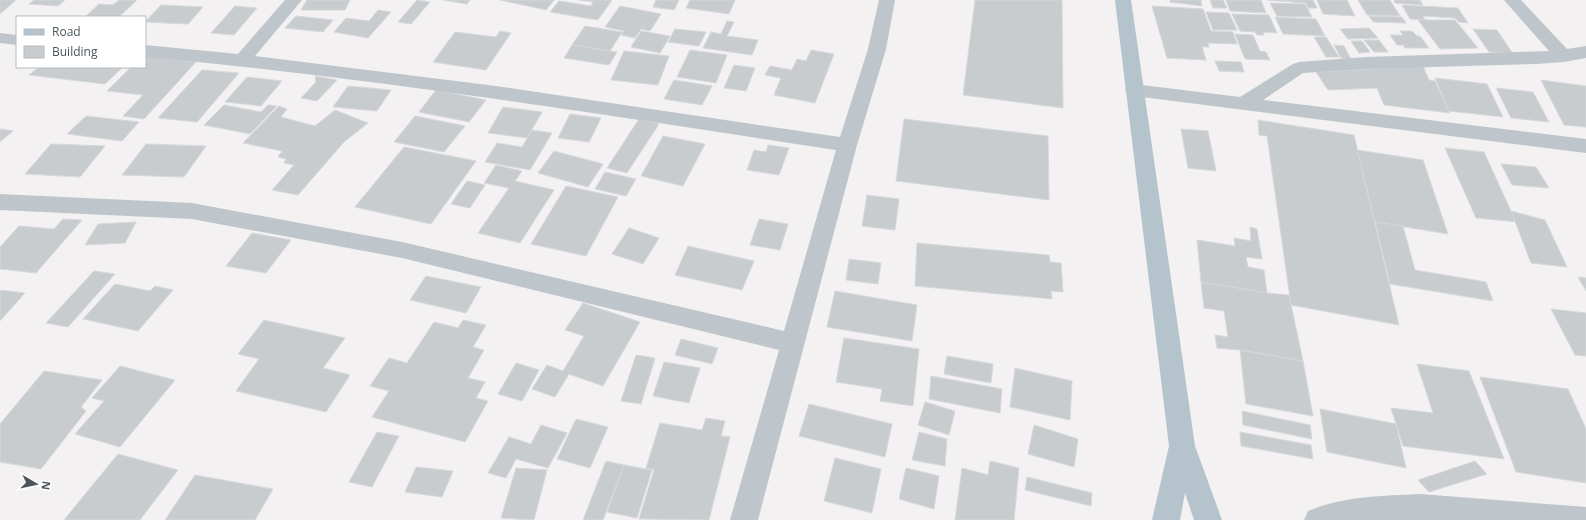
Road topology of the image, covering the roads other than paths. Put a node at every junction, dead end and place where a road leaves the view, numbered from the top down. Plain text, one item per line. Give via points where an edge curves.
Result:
1 (294, 0) edge
2 (887, 0) edge
3 (1122, 0) edge
4 (1512, 0) edge
5 (0, 38) edge
6 (16, 40) edge
7 (146, 50) edge
8 (1586, 52) edge
9 (1564, 56) junction
10 (243, 59) junction
11 (1134, 90) junction
12 (1243, 104) junction
13 (847, 145) junction
14 (1586, 146) edge
15 (0, 202) edge
16 (792, 343) junction
17 (1182, 446) junction
18 (744, 520) edge
19 (1166, 520) edge
20 (1208, 520) edge
21 (1318, 520) edge
22 (1586, 520) edge

1 - 10 street
2 - 13 street via 877,49
3 - 11 main road
4 - 9 street
5 - 6 street
7 - 10 street
8 - 9 street
9 - 12 street via 1299,68
10 - 13 street via 433,84
11 - 12 street
11 - 17 main road
12 - 14 street
13 - 16 street
15 - 16 street via 192,211 402,250
16 - 18 street
17 - 19 main road
17 - 20 main road
21 - 22 street via 1356,511 1420,507

